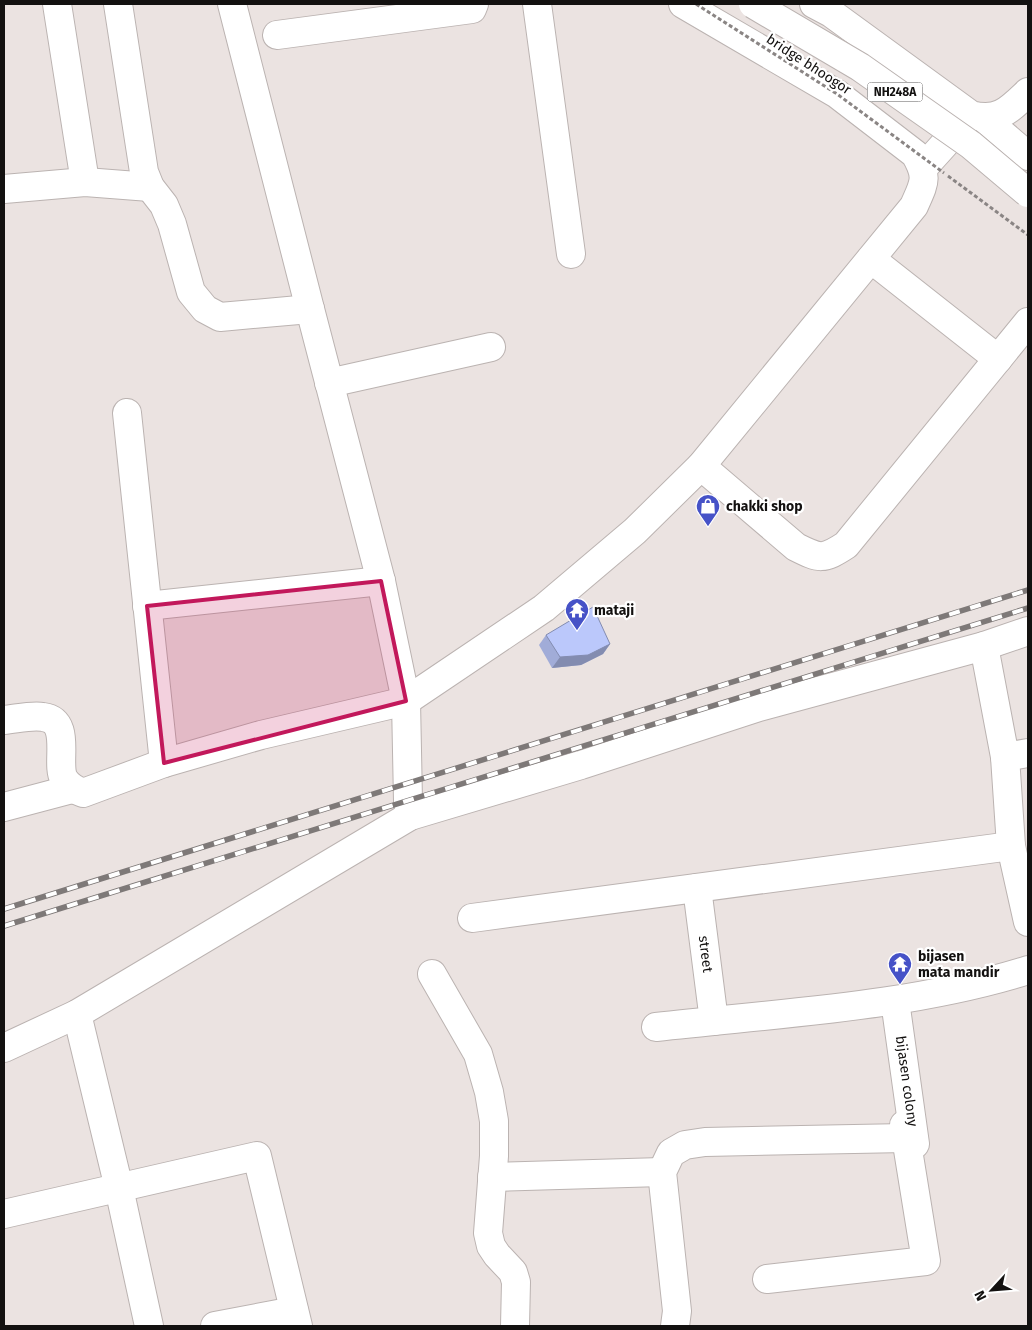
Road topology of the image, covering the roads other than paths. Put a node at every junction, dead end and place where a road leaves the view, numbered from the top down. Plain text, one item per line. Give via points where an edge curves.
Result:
1 (57, 4) edge
2 (118, 4) edge
3 (232, 4) edge
4 (474, 4) edge
5 (537, 4) edge
6 (683, 4) edge
7 (754, 4) edge
8 (814, 4) edge
9 (277, 35) dead end
10 (1028, 92) edge
11 (978, 117) junction
12 (1028, 156) edge
13 (923, 168) junction
14 (85, 182) junction
15 (150, 187) junction
16 (4, 189) edge
17 (1028, 193) edge
18 (570, 254) dead end
19 (871, 259) junction
20 (310, 309) junction
21 (1028, 322) edge
22 (491, 347) dead end
23 (998, 359) junction
24 (329, 383) junction
25 (127, 413) dead end
26 (701, 466) junction
27 (381, 581) junction
28 (147, 606) junction
29 (1028, 631) edge
30 (984, 646) junction
31 (406, 701) junction
32 (4, 720) edge
33 (1016, 755) edge
34 (164, 763) junction
35 (72, 789) junction
36 (4, 808) edge
37 (410, 816) junction
38 (1012, 846) junction
39 (698, 888) junction
40 (472, 918) dead end
41 (1028, 922) edge
42 (1028, 970) edge
43 (432, 974) dead end
44 (891, 1005) junction
45 (77, 1014) junction
46 (714, 1021) junction
47 (656, 1027) dead end
48 (4, 1048) edge
49 (906, 1138) junction
50 (662, 1172) junction
51 (492, 1177) junction
52 (119, 1188) junction
53 (4, 1214) edge
54 (767, 1279) dead end
55 (296, 1318) edge
56 (149, 1326) edge
57 (215, 1326) edge
58 (515, 1326) edge
59 (675, 1326) edge

1 - 14 main road
2 - 15 main road via 144,172
3 - 20 main road
4 - 9 main road via 472,9
5 - 18 main road
6 - 13 main road via 837,94 916,154
7 - 17 main road, NH248A, bridge via 860,67 971,145
8 - 11 main road
10 - 11 main road via 1000,115
11 - 12 main road
11 - 13 main road
13 - 19 main road via 924,184 914,206
14 - 15 main road
14 - 16 main road
15 - 20 main road via 164,205 191,292 204,308 220,317
19 - 23 main road
19 - 26 main road
20 - 24 main road
21 - 23 main road
22 - 24 main road
23 - 26 main road via 846,545 830,556 814,556 796,547
24 - 27 main road
25 - 28 main road
26 - 31 main road via 635,531 544,608
27 - 28 main road
27 - 31 main road
28 - 34 main road
29 - 30 main road
30 - 33 main road
30 - 37 main road via 759,707
31 - 34 main road via 261,735
31 - 37 main road
32 - 35 main road via 44,717 56,723 61,734 63,778
33 - 38 main road
34 - 35 main road via 83,793
35 - 36 main road
37 - 45 main road
38 - 39 main road
38 - 41 main road
39 - 40 main road
39 - 46 main road, street
42 - 44 main road
43 - 51 main road via 478,1054 494,1121
44 - 46 main road
44 - 49 main road
45 - 48 main road
45 - 52 main road
46 - 47 main road
49 - 50 main road via 706,1142 685,1145 671,1153
49 - 54 main road via 926,1262
50 - 51 main road
50 - 59 main road via 677,1310
51 - 58 main road via 488,1233 491,1246 513,1272 516,1282
52 - 53 main road
52 - 55 main road via 257,1156
52 - 56 main road
55 - 57 main road

